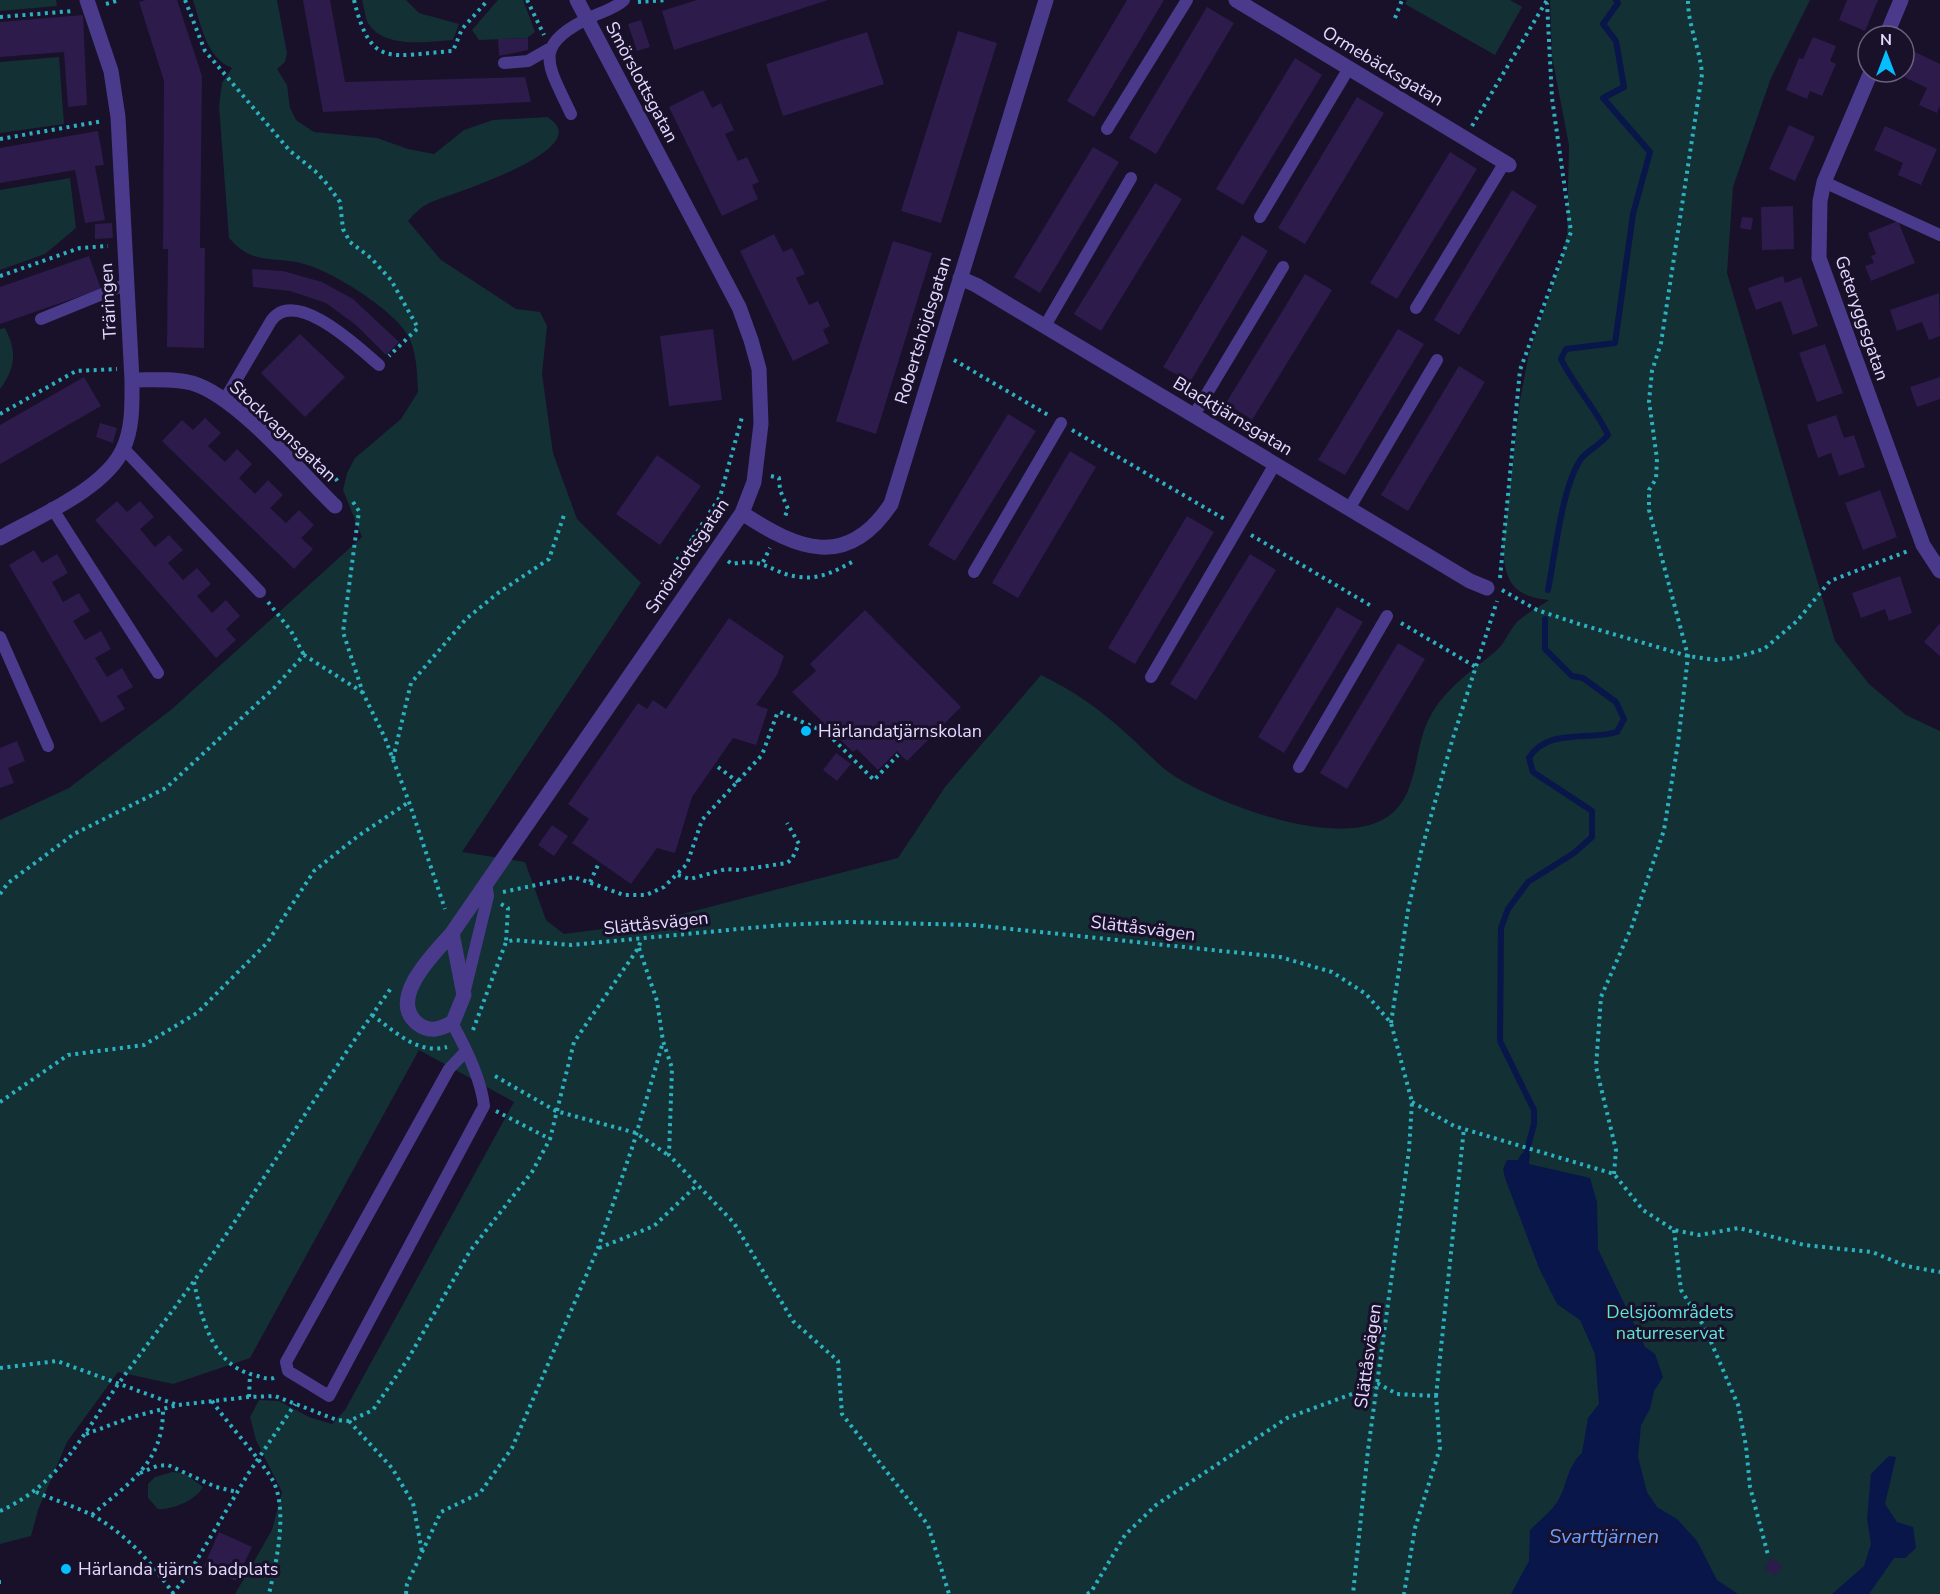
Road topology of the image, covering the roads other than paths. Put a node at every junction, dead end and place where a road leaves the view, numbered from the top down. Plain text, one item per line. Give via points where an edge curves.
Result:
1 (577, 0) edge
2 (1046, 0) edge
3 (1187, 0) edge
4 (1236, 0) edge
5 (1901, 0) edge
6 (623, 1) edge
7 (89, 4) edge
8 (587, 19) junction
9 (1891, 24) edge
10 (549, 49) junction
11 (504, 63) dead end
12 (1349, 68) junction
13 (1866, 84) edge
14 (571, 114) dead end
15 (1107, 129) dead end
16 (1507, 163) joint
17 (1131, 178) dead end
18 (1824, 182) junction
19 (1260, 217) dead end
20 (1940, 235) edge
21 (1283, 267) dead end
22 (960, 278) junction
23 (128, 284) junction
24 (1416, 308) dead end
25 (41, 319) dead end
26 (1045, 326) junction
27 (1437, 360) dead end
28 (379, 366) road end
29 (131, 374) junction
30 (225, 399) junction
31 (1194, 416) junction
32 (1061, 423) road end
33 (123, 448) junction
34 (1275, 464) junction
35 (335, 506) dead end
36 (52, 508) junction
37 (1349, 509) junction
38 (742, 513) junction
39 (0, 538) edge
40 (1940, 571) edge
41 (974, 572) dead end
42 (1493, 588) road end
43 (260, 592) road end
44 (1388, 616) road end
45 (0, 637) edge
46 (158, 673) dead end
47 (1151, 677) dead end
48 (48, 746) dead end
49 (1299, 767) dead end
50 (487, 888) junction
51 (452, 933) junction
52 (464, 995) junction
53 (452, 1023) junction
54 (464, 1046) junction

1 - 8 street, Smörslottsgatan
2 - 22 street, Robertshöjdsgatan
3 - 15 lane
4 - 12 street, Ormebäcksgatan
5 - 9 street
6 - 8 lane
7 - 23 street, Träringen via 111,71 118,117
8 - 10 lane via 552,42
8 - 38 street, Smörslottsgatan via 739,307 759,369 761,424 755,472
10 - 11 lane via 528,61
10 - 14 lane via 551,71
12 - 16 street, Ormebäcksgatan
12 - 19 lane
13 - 18 street, Geteryggsgatan
16 - 24 lane
17 - 26 lane
18 - 20 lane
18 - 40 street, Geteryggsgatan via 1819,258 1923,545
21 - 31 lane
22 - 26 street, Blacktjärnsgatan
22 - 38 street, Robertshöjdsgatan via 891,504 870,531 853,541 823,549 806,547 776,535
23 - 25 lane
23 - 29 street, Träringen
26 - 31 street, Blacktjärnsgatan
27 - 37 lane
28 - 30 lane via 319,319 302,312 284,311 275,315
29 - 30 street, Stockvagnsgatan via 184,382
29 - 33 street, Träringen via 130,421
30 - 35 street, Stockvagnsgatan
31 - 34 street, Blacktjärnsgatan
32 - 41 lane
33 - 36 street, Träringen via 117,461 100,478
33 - 43 lane
34 - 37 street, Blacktjärnsgatan
34 - 47 lane
36 - 39 street, Träringen
36 - 46 lane
37 - 42 street, Blacktjärnsgatan via 1470,581
38 - 50 street, Smörslottsgatan
44 - 49 lane
45 - 48 lane
50 - 51 street, Smörslottsgatan
50 - 52 lane
51 - 52 street
51 - 53 street, Smörslottsgatan via 413,982 407,1002 412,1018 426,1029 440,1029
52 - 53 street
53 - 54 lane
54 - 54 lane via 286,1362 288,1371 329,1396 484,1106 483,1092

